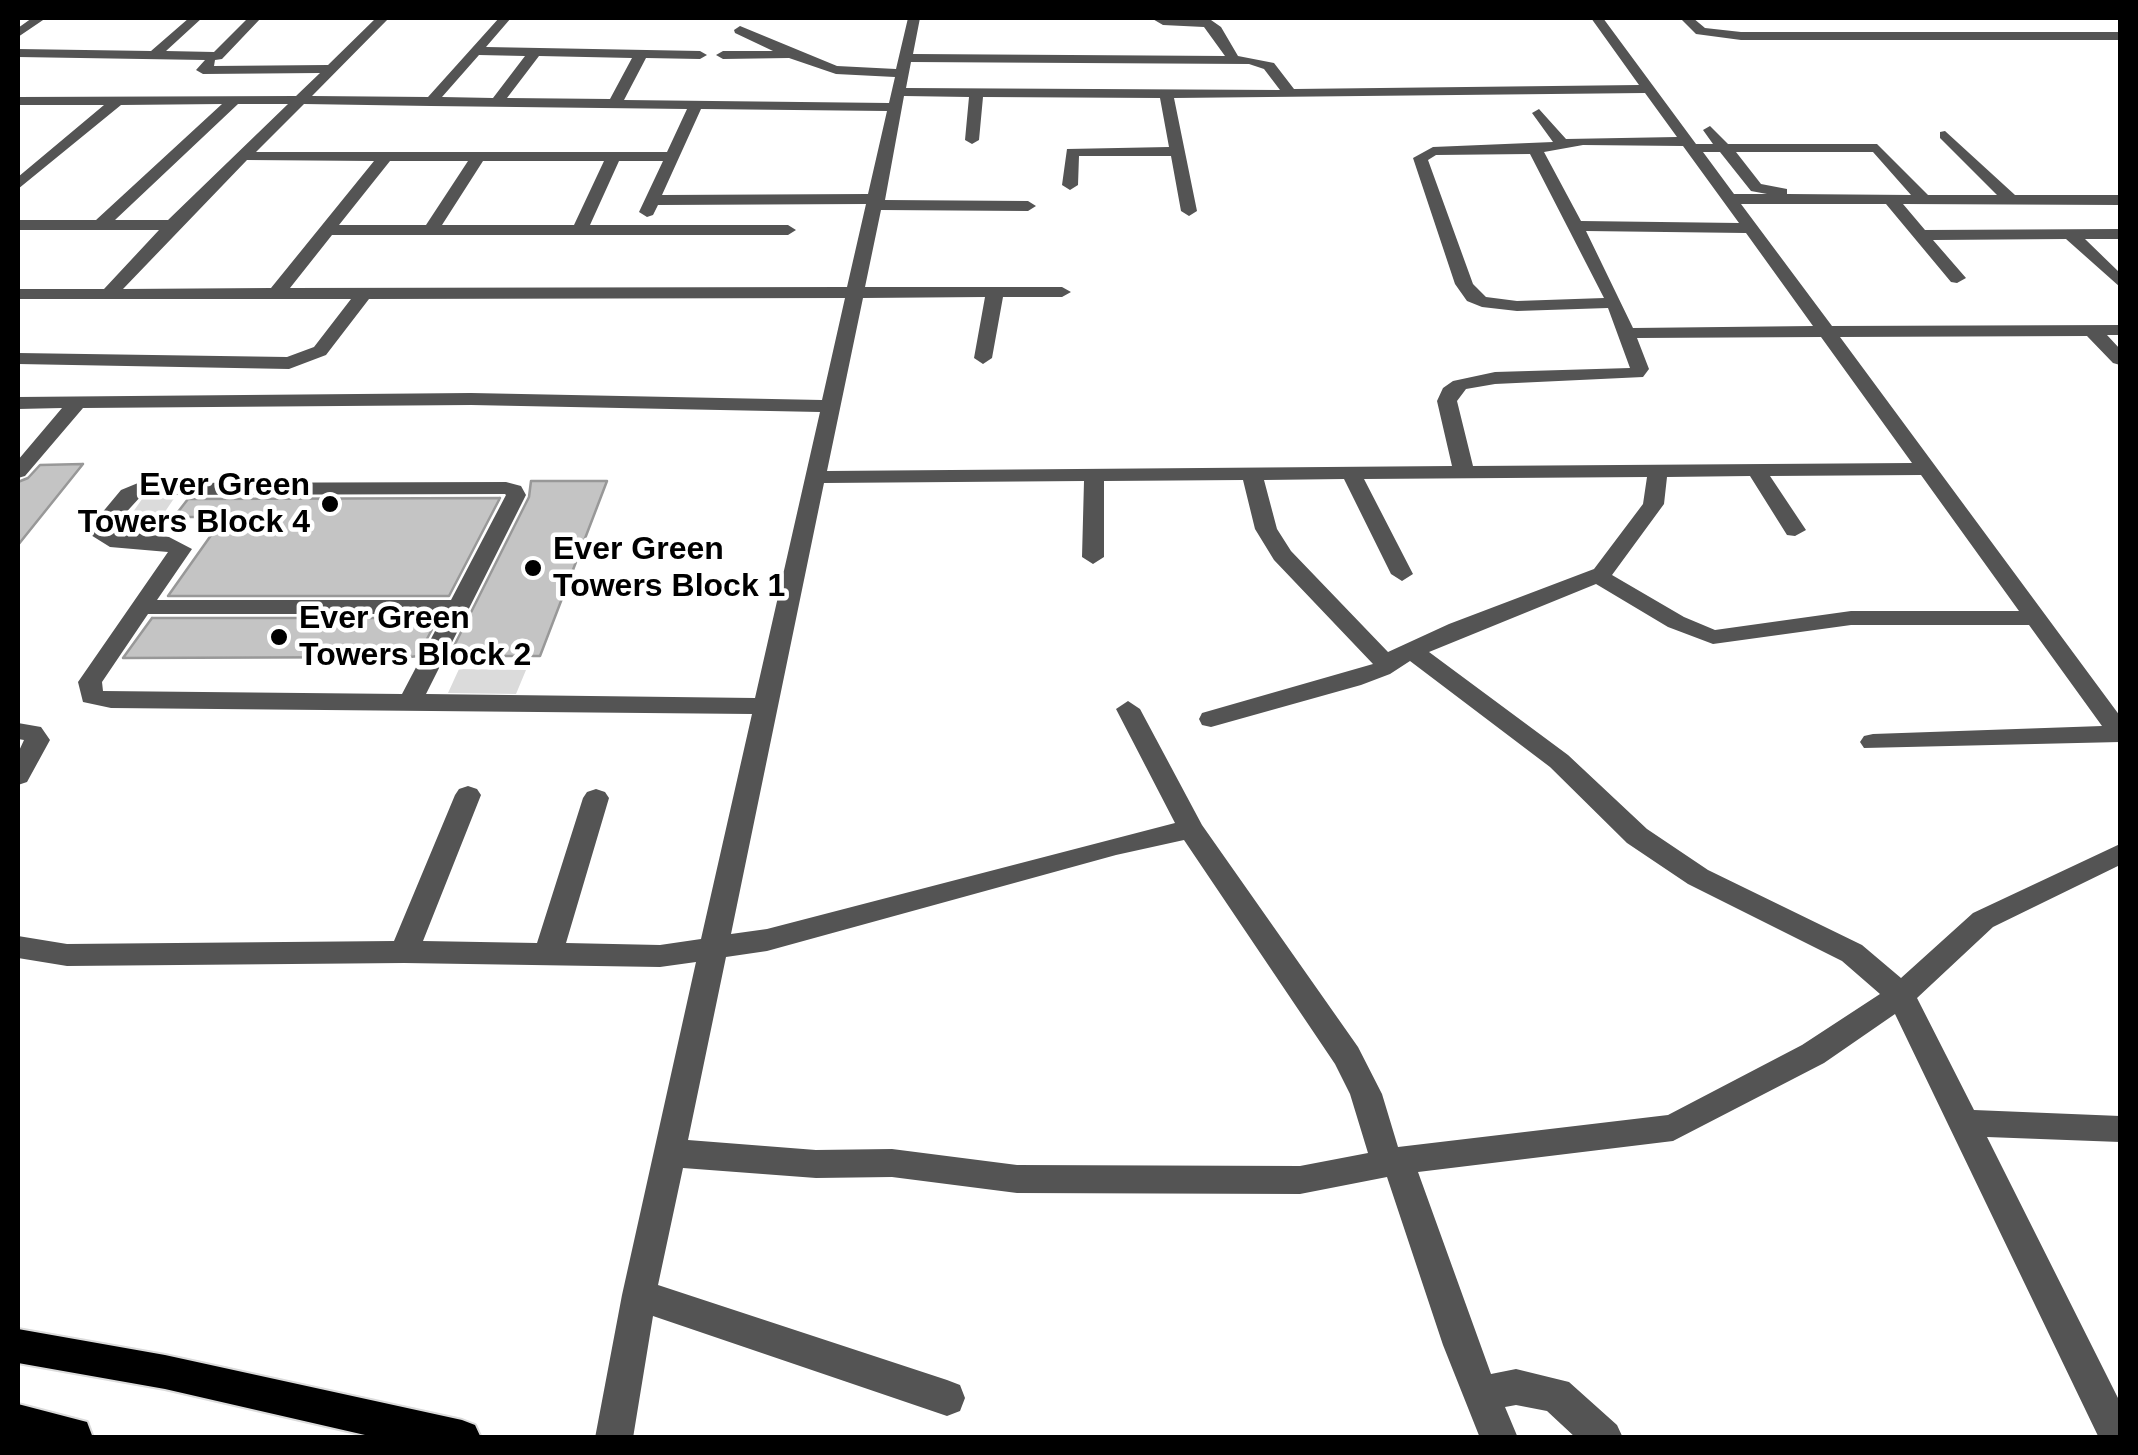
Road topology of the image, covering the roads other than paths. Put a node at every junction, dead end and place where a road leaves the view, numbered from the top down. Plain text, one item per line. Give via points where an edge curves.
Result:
1 (40, 18) edge
2 (196, 18) edge
3 (255, 18) edge
4 (382, 18) edge
5 (506, 18) edge
6 (914, 18) edge
7 (1157, 18) edge
8 (1597, 18) edge
9 (1686, 18) edge
10 (1862, 18) edge
11 (740, 30) dead end
12 (18, 33) edge
13 (1881, 36) junction
14 (2120, 36) edge
15 (476, 51) junction
16 (536, 52) junction
17 (18, 53) edge
18 (641, 54) junction
19 (700, 54) dead end
20 (154, 55) junction
21 (722, 55) dead end
22 (792, 55) junction
23 (217, 56) junction
24 (1234, 60) junction
25 (333, 69) junction
26 (901, 82) junction
27 (1649, 89) junction
28 (976, 93) junction
29 (1166, 94) junction
30 (1290, 94) junction
31 (117, 100) junction
32 (234, 100) junction
33 (300, 100) junction
34 (18, 101) edge
35 (431, 102) junction
36 (497, 102) junction
37 (615, 104) junction
38 (696, 104) junction
39 (1539, 113) dead end
40 (1710, 130) dead end
41 (1945, 135) dead end
42 (972, 140) dead end
43 (1560, 143) junction
44 (1690, 145) junction
45 (1535, 149) junction
46 (1725, 149) junction
47 (1177, 151) junction
48 (18, 156) edge
49 (51, 156) junction
50 (243, 156) junction
51 (386, 156) junction
52 (479, 156) junction
53 (614, 157) junction
54 (674, 157) junction
55 (18, 184) edge
56 (1070, 185) dead end
57 (1920, 195) junction
58 (1730, 199) junction
59 (1890, 199) junction
60 (653, 200) junction
61 (2011, 200) junction
62 (2120, 200) edge
63 (877, 202) junction
64 (1028, 206) dead end
65 (1189, 211) dead end
66 (18, 225) edge
67 (100, 225) junction
68 (172, 225) junction
69 (1575, 226) junction
70 (1751, 228) junction
71 (328, 230) junction
72 (431, 230) junction
73 (580, 230) junction
74 (638, 230) junction
75 (788, 230) dead end
76 (2070, 234) junction
77 (2120, 234) edge
78 (1920, 235) junction
79 (1956, 278) dead end
80 (2120, 282) edge
81 (995, 292) junction
82 (1062, 292) dead end
83 (857, 293) junction
84 (18, 294) edge
85 (109, 294) junction
86 (276, 294) junction
87 (364, 294) junction
88 (1614, 303) junction
89 (1826, 330) junction
90 (2092, 330) junction
91 (2120, 330) edge
92 (1626, 332) junction
93 (983, 358) dead end
94 (18, 359) edge
95 (2120, 359) edge
96 (78, 402) junction
97 (18, 403) edge
98 (833, 406) junction
99 (1928, 469) junction
100 (1756, 470) junction
101 (1658, 471) junction
102 (18, 472) edge
103 (1464, 472) junction
104 (1351, 473) junction
105 (1252, 474) junction
106 (1094, 475) junction
107 (818, 477) junction
108 (1796, 530) dead end
109 (1093, 557) dead end
110 (1402, 574) dead end
111 (1598, 576) junction
112 (142, 607) junction
113 (456, 607) junction
114 (2037, 618) junction
115 (1412, 651) junction
116 (1387, 665) junction
117 (410, 702) junction
118 (768, 706) junction
119 (1128, 710) dead end
120 (1211, 719) dead end
121 (18, 731) edge
122 (2120, 733) edge
123 (1873, 742) dead end
124 (18, 776) edge
125 (468, 794) dead end
126 (596, 798) dead end
127 (1191, 829) junction
128 (2120, 854) edge
129 (18, 947) edge
130 (713, 950) junction
131 (404, 952) junction
132 (548, 954) junction
133 (1902, 995) junction
134 (1964, 1123) junction
135 (2120, 1129) edge
136 (670, 1153) junction
137 (1392, 1162) junction
138 (640, 1295) junction
139 (18, 1346) edge
140 (1482, 1394) junction
141 (947, 1398) dead end
142 (18, 1426) edge
143 (71, 1438) edge
144 (462, 1438) edge
145 (614, 1438) edge
146 (1499, 1438) edge
147 (1604, 1438) edge
148 (2119, 1438) edge

1 - 12 street
2 - 20 street
3 - 23 street
4 - 25 street
5 - 15 street
6 - 26 street
7 - 24 street via 1207,24
8 - 27 street
9 - 13 street via 1718,34
10 - 13 street
11 - 22 street
13 - 14 street
15 - 16 street
15 - 35 street
16 - 18 street
16 - 36 street
17 - 20 street
18 - 19 street
18 - 37 street
20 - 23 street
21 - 22 street
22 - 26 street
23 - 25 street via 204,70
24 - 26 street
24 - 30 street via 1269,66
25 - 33 street
26 - 28 street
26 - 38 street
26 - 63 street
27 - 30 street
27 - 44 street
28 - 29 street
28 - 42 street
29 - 30 street
29 - 47 street
31 - 32 street
31 - 34 street
31 - 49 street
32 - 33 street
32 - 67 street
33 - 35 street
33 - 50 street
35 - 36 street
36 - 37 street
37 - 38 street
38 - 54 street
39 - 43 street
40 - 46 street
41 - 61 street
43 - 44 street
43 - 45 street
44 - 46 street
44 - 58 street
45 - 69 street
45 - 88 street via 1433,150 1420,158 1464,284 1473,298 1493,304
46 - 57 street via 1760,190
46 - 57 street via 1877,148
47 - 56 street via 1072,152
47 - 65 street
48 - 49 street
49 - 55 street
50 - 51 street
50 - 68 street
51 - 52 street
51 - 71 street
52 - 53 street
52 - 72 street
53 - 54 street
53 - 73 street
54 - 60 street
57 - 59 street
57 - 61 street
58 - 59 street
58 - 70 street
59 - 78 street
60 - 63 street
60 - 74 street
61 - 62 street
63 - 64 street
63 - 83 street
66 - 67 street
67 - 68 street
68 - 85 street
69 - 70 street
69 - 88 street
70 - 89 street
71 - 72 street
71 - 86 street
72 - 73 street
73 - 74 street
74 - 75 street
76 - 77 street
76 - 78 street
76 - 80 street
78 - 79 street
81 - 82 street
81 - 83 street
81 - 93 street
83 - 87 street
83 - 98 street
84 - 85 street
85 - 86 street
86 - 87 street
87 - 94 street via 320,351 289,363
88 - 92 street
89 - 90 street
89 - 92 street
89 - 99 street
90 - 91 street
90 - 95 street
92 - 103 street via 1640,368 1636,373 1495,378 1450,392
96 - 97 street
96 - 98 street via 471,399
96 - 102 street
98 - 107 street
99 - 100 street
99 - 114 street
100 - 101 street
100 - 108 street
101 - 103 street
101 - 111 street via 1653,504
103 - 104 street
104 - 105 street
104 - 110 street
105 - 106 street
105 - 116 street via 1266,529 1282,555
106 - 107 street
106 - 109 street
107 - 118 street
111 - 114 street via 1686,628 1714,637 1851,618
111 - 115 street
112 - 113 street
112 - 113 street via 181,549 110,540 97,532 138,489 514,490
112 - 117 street via 90,682 92,696
113 - 117 street
114 - 122 street
115 - 116 street
115 - 133 street via 1559,761 1637,836 1698,877 1852,953
116 - 120 street
117 - 118 street
118 - 130 street
119 - 127 street
121 - 124 street via 37,740
122 - 123 street
125 - 131 street
126 - 132 street
127 - 130 street
127 - 137 street via 1347,1056
128 - 133 street via 1983,920
129 - 131 street via 67,955
130 - 132 street
130 - 136 street
131 - 132 street
133 - 134 street
133 - 137 street via 1814,1054 1673,1128
134 - 135 street
134 - 148 street
136 - 137 street via 892,1163 1017,1180 1300,1180
136 - 138 street
137 - 140 street
138 - 141 street
138 - 145 street
139 - 144 main road
140 - 146 street
140 - 147 street via 1516,1387 1556,1395
142 - 143 highway

